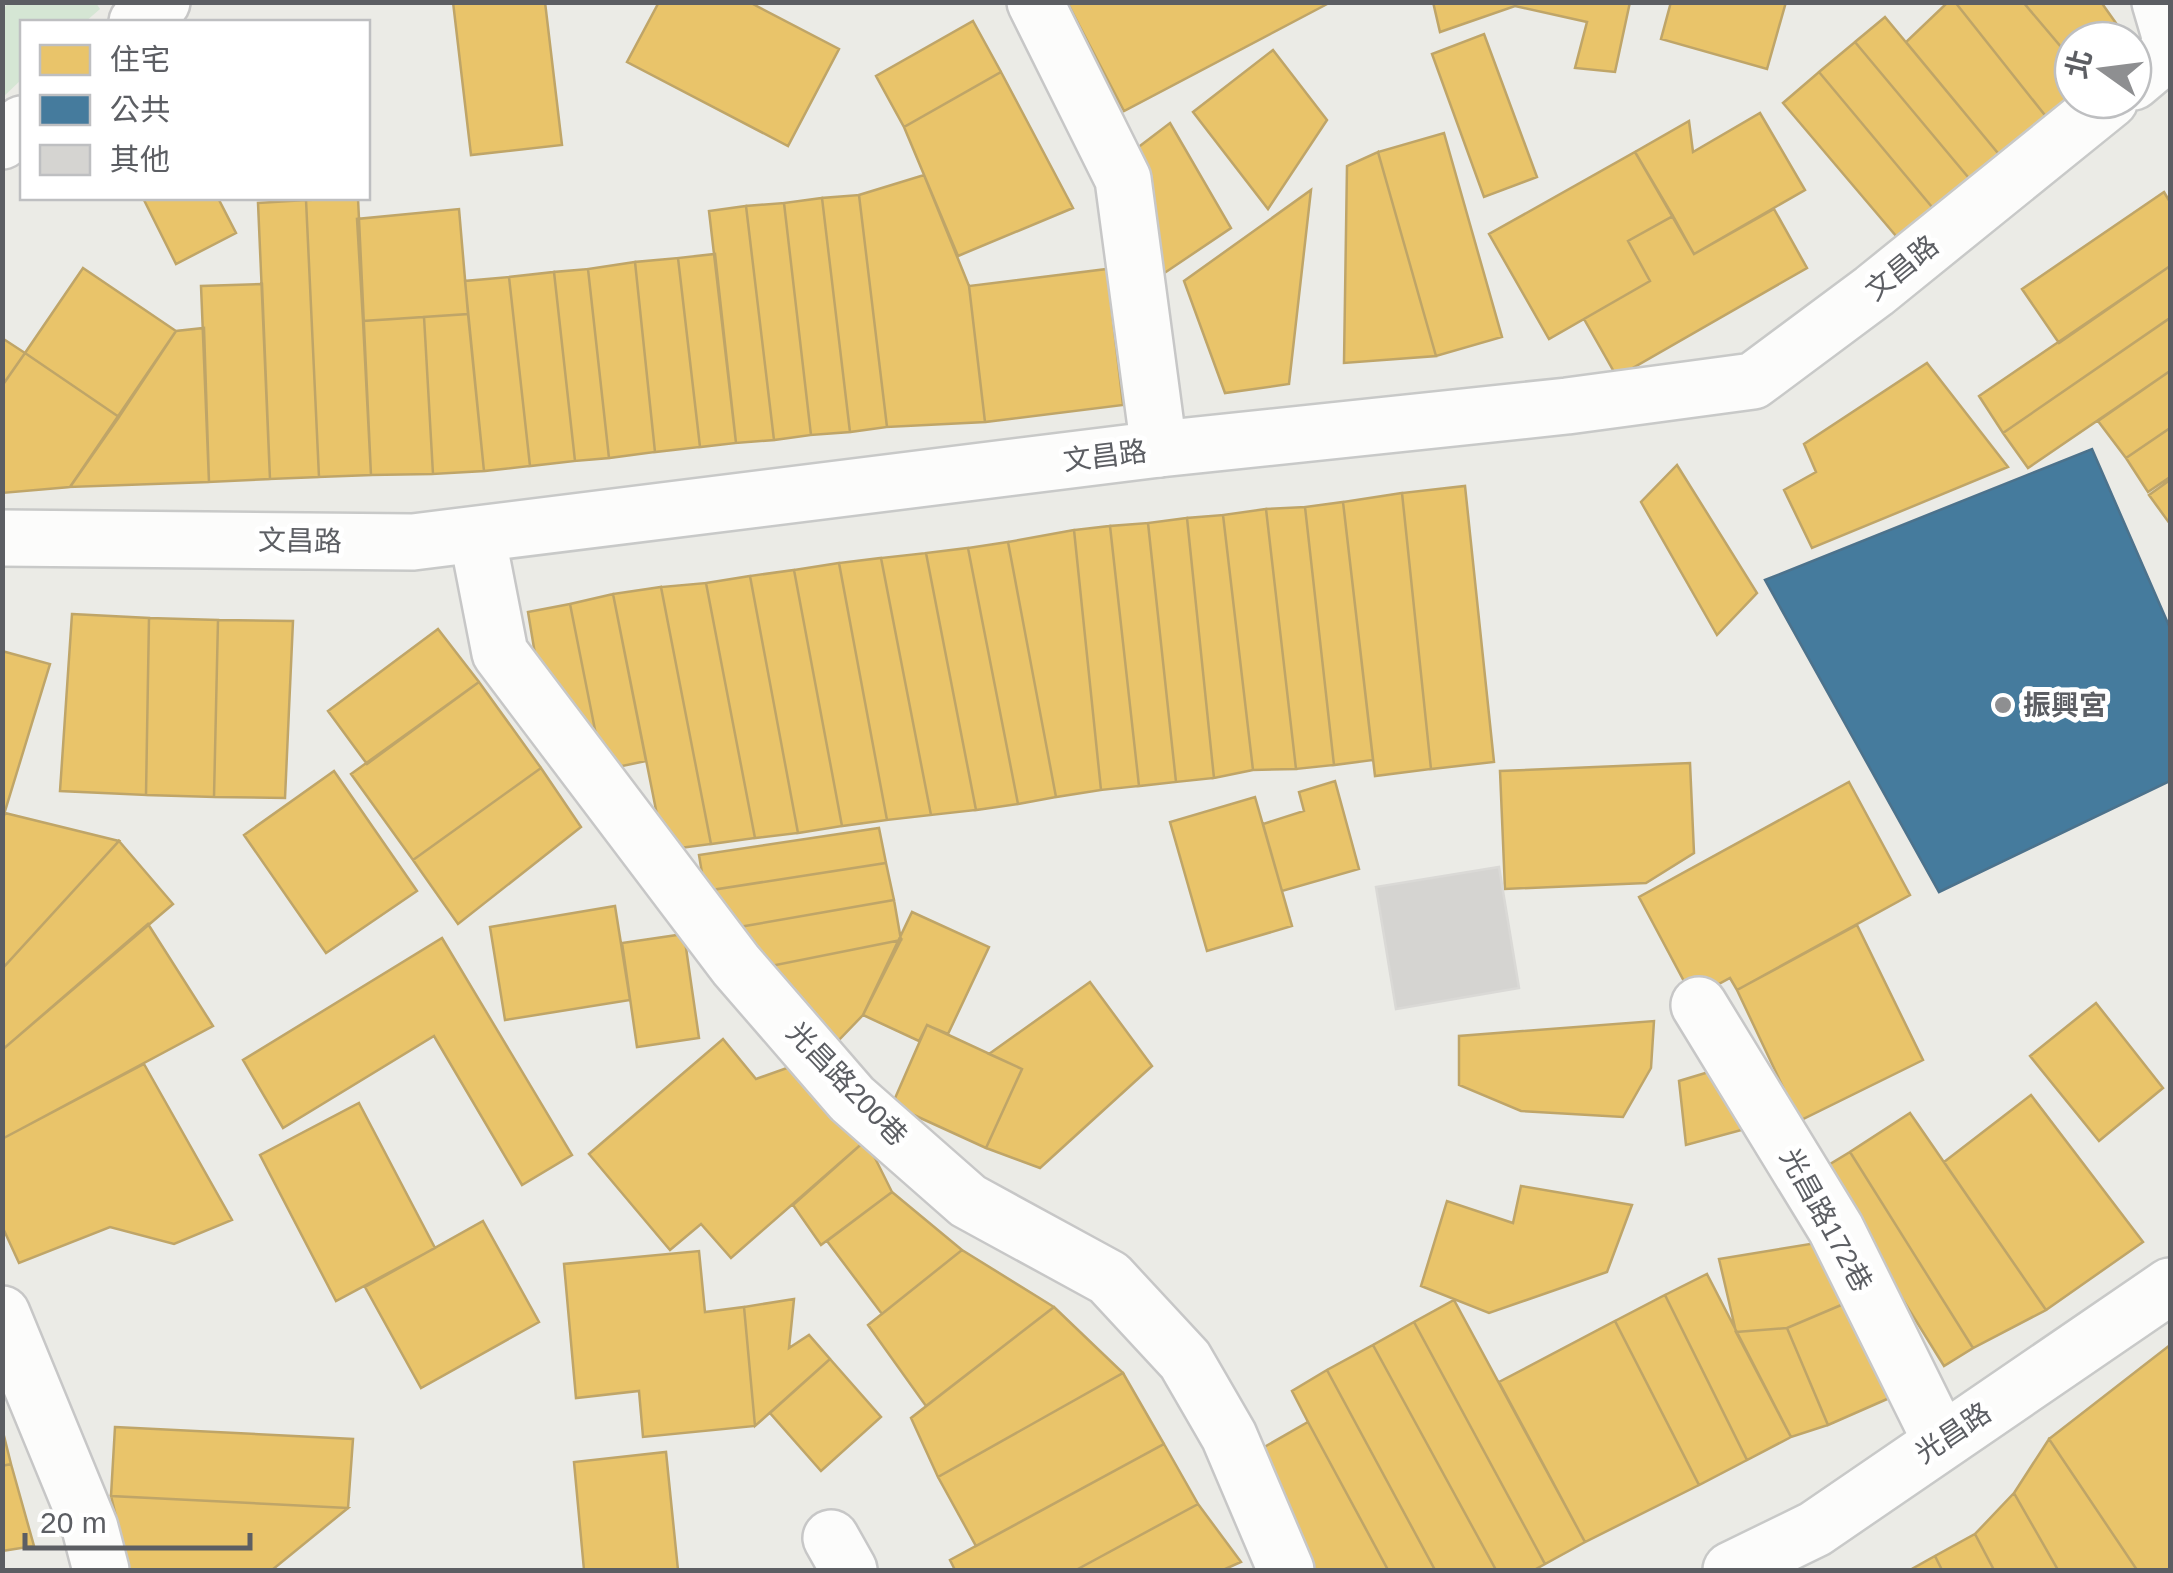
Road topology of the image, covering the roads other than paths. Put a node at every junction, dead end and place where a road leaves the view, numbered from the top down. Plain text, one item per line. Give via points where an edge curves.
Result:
1 (162, 2) edge
2 (1035, 2) edge
3 (2160, 2) edge
4 (140, 20) edge
5 (2170, 36) edge
6 (2085, 120) edge
7 (1159, 448) junction
8 (477, 534) junction
9 (2, 538) edge
10 (1699, 1005) dead end
11 (2170, 1286) edge
12 (2, 1314) edge
13 (1941, 1441) junction
14 (101, 1570) edge
15 (1286, 1570) edge
16 (1732, 1570) edge

1 - 4 street
2 - 7 street via 1123,179
3 - 5 street
6 - 7 street, 文昌路 via 1753,381
7 - 8 street, 文昌路
8 - 9 street, 文昌路 via 413,542
8 - 15 street, 光昌路200巷 via 500,654 736,965 852,1098 968,1200 1108,1278 1186,1360 1229,1436
10 - 13 street, 光昌路172巷 via 1836,1230
11 - 13 street, 光昌路
12 - 14 street
13 - 16 street, 光昌路 via 1815,1528

